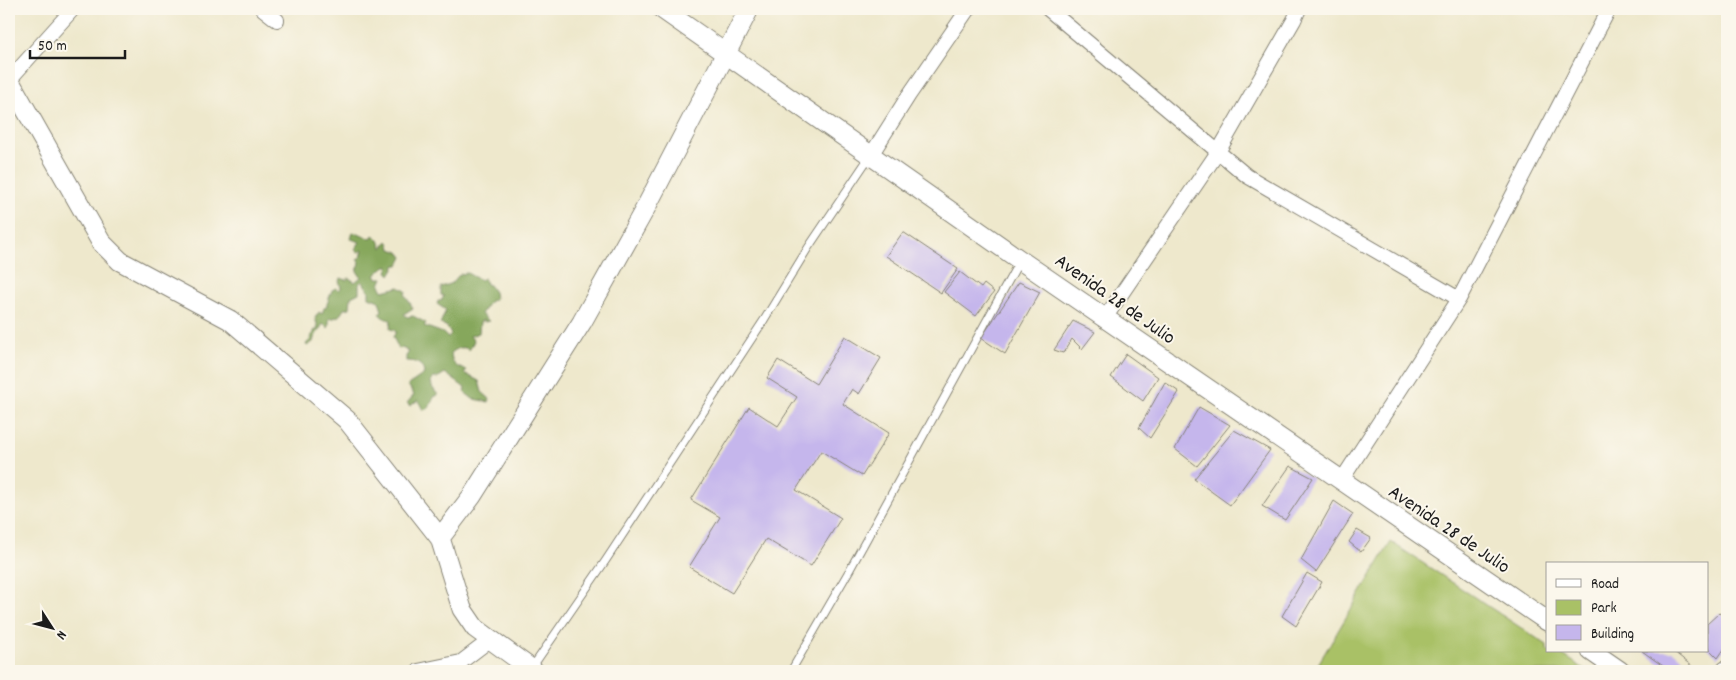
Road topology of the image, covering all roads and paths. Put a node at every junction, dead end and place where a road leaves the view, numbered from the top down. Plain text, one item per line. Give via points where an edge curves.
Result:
1 (73, 9) edge
2 (263, 9) edge
3 (662, 9) edge
4 (749, 9) edge
5 (968, 9) edge
6 (1048, 9) edge
7 (1299, 9) edge
8 (1610, 9) edge
9 (277, 20) dead end
10 (726, 52) junction
11 (9, 80) edge
12 (1218, 152) junction
13 (871, 155) junction
14 (1020, 260) junction
15 (1459, 299) junction
16 (1105, 318) junction
17 (1341, 481) junction
18 (440, 538) junction
19 (1546, 620) edge
20 (490, 640) junction
21 (1592, 652) edge
22 (460, 667) edge
23 (533, 670) edge
24 (418, 671) edge
25 (791, 671) edge
26 (1620, 671) edge

1 - 11 street
2 - 9 street
3 - 10 street, Avenida 28 de Julio
4 - 10 street
5 - 13 street
6 - 12 street
7 - 12 street
8 - 15 street
10 - 13 street, Avenida 28 de Julio
10 - 18 street via 582,322 472,496
11 - 18 street via 101,242 120,261 230,320 348,420
12 - 15 street via 1247,176
12 - 16 street
13 - 14 street, Avenida 28 de Julio
13 - 23 lane
14 - 16 street, Avenida 28 de Julio
14 - 25 lane
15 - 17 street
16 - 17 street, Avenida 28 de Julio
17 - 19 street, Avenida 28 de Julio
18 - 20 street via 462,610 475,628
20 - 22 street
20 - 23 street
21 - 26 street
22 - 24 street

